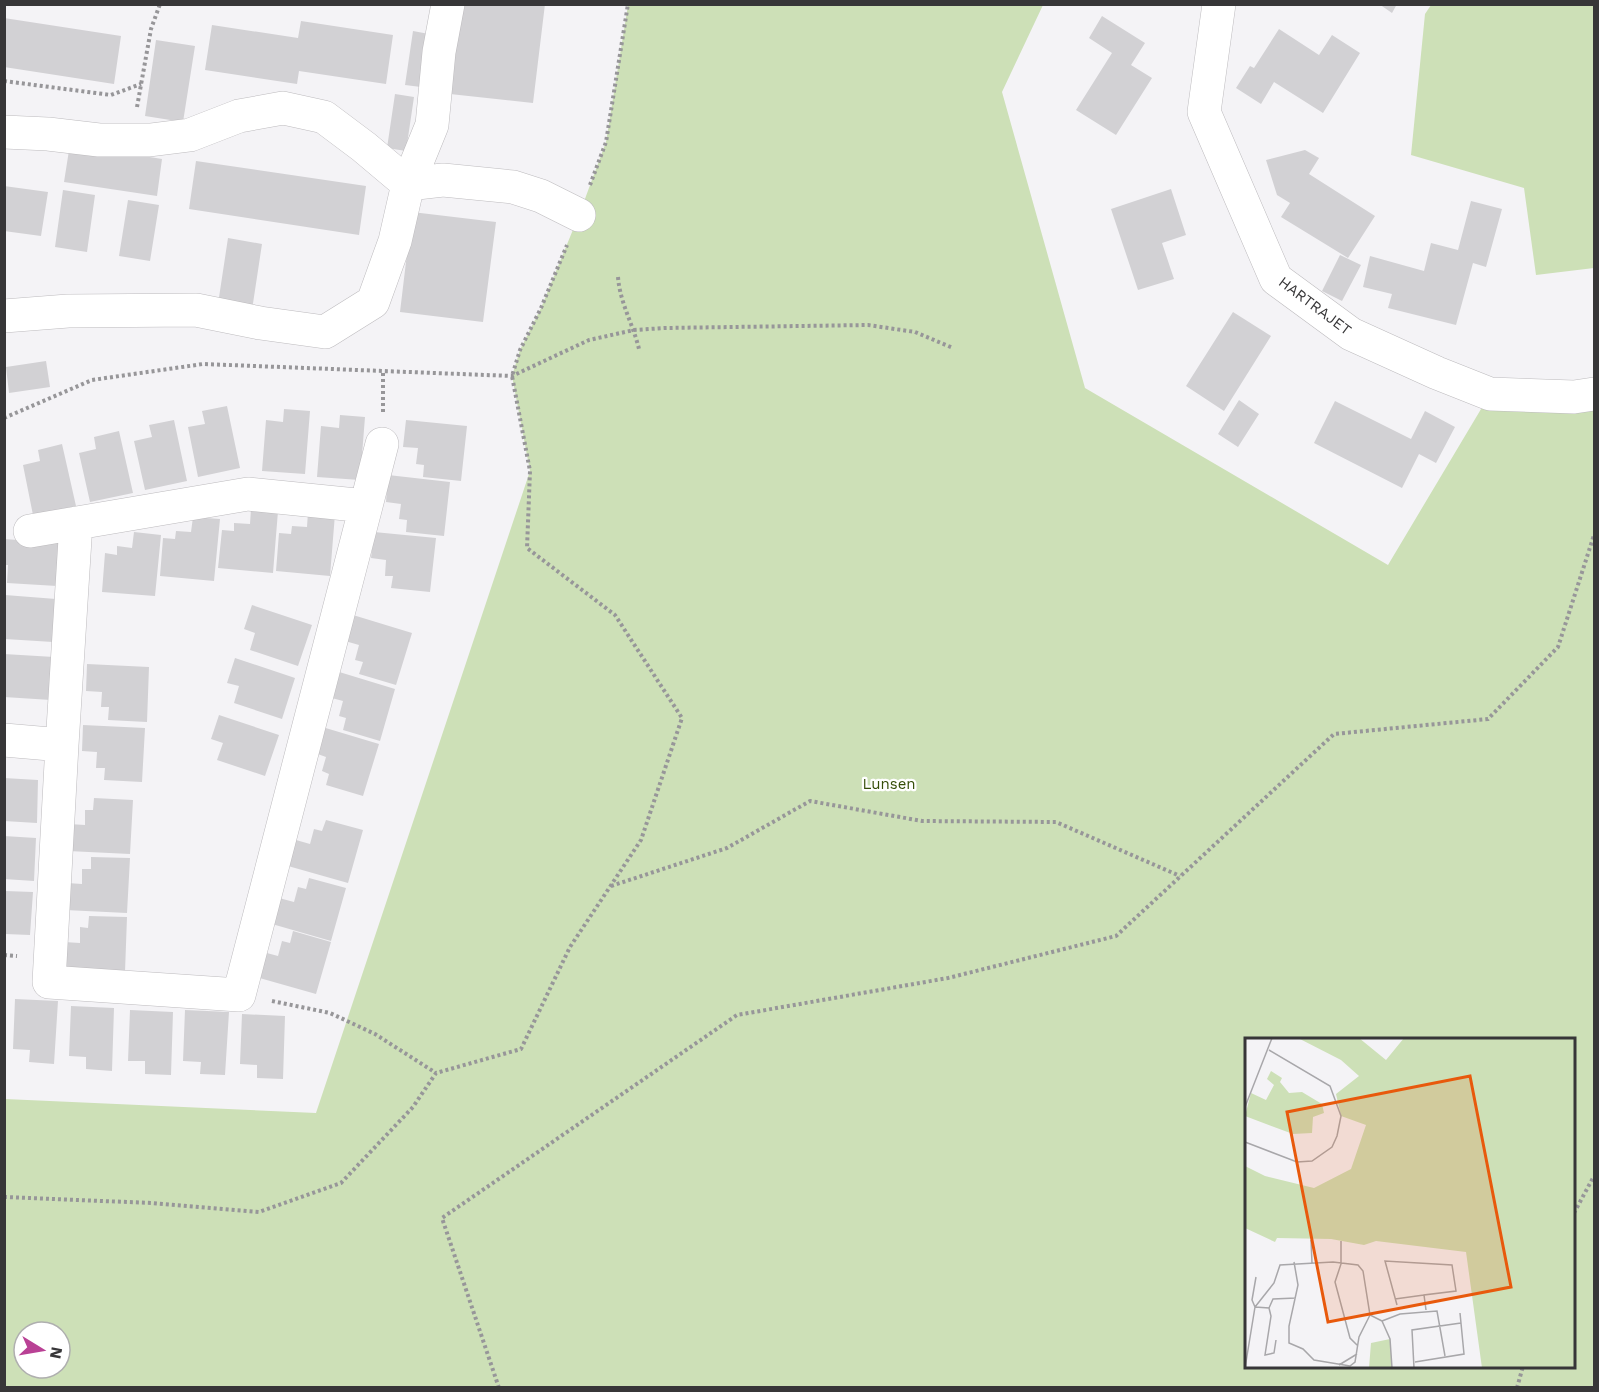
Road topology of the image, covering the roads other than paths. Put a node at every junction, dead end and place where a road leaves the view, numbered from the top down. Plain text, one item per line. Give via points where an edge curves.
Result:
1 (448, 4) edge
2 (1219, 4) edge
3 (4, 132) edge
4 (408, 184) junction
5 (579, 215) dead end
6 (4, 316) edge
7 (1594, 394) edge
8 (382, 444) road end
9 (366, 506) junction
10 (76, 523) junction
11 (30, 531) dead end
12 (4, 740) edge
13 (62, 745) junction

1 - 4 street via 432,126
2 - 7 street, HARTRAJET via 1204,112 1276,279 1351,334 1490,394
3 - 4 street via 99,140 190,135 239,116 283,108 324,117
4 - 5 street via 443,180 513,187
4 - 6 street via 395,242 374,302 325,332 196,310
8 - 9 street
9 - 10 street via 248,494
9 - 13 street via 239,995 49,982
10 - 11 street
10 - 13 street
12 - 13 street

